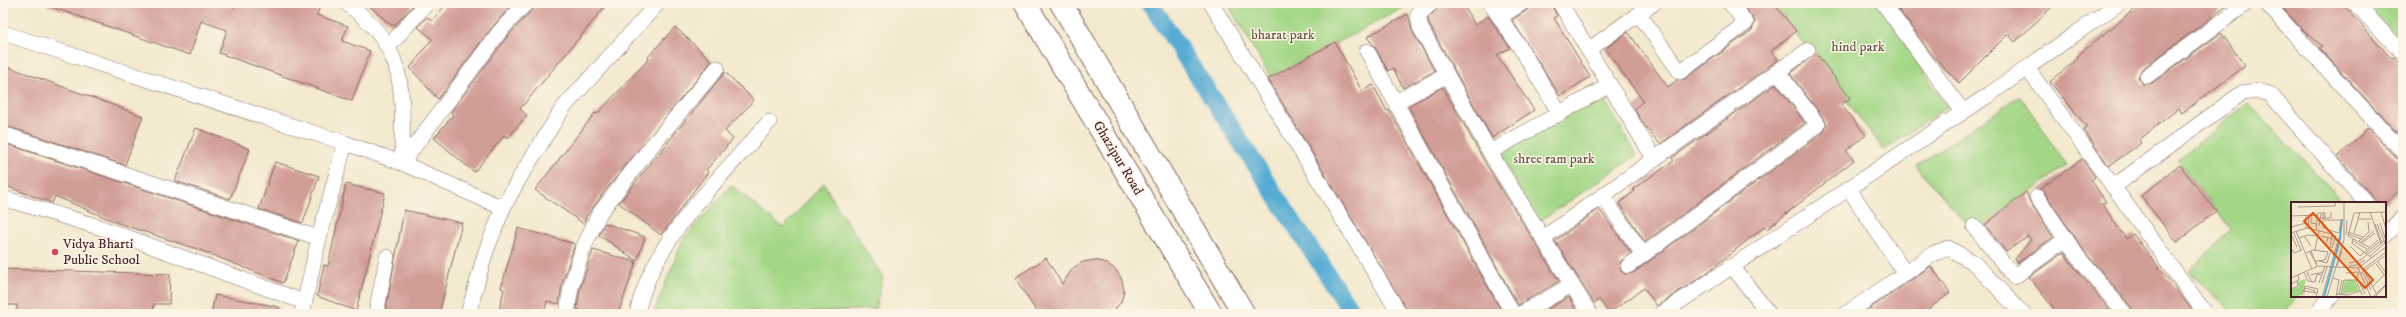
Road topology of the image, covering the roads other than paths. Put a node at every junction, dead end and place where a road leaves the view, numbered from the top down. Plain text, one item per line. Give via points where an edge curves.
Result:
1 (346, 3) edge
2 (427, 3) edge
3 (526, 3) edge
4 (658, 3) edge
5 (1025, 3) edge
6 (1061, 3) edge
7 (1211, 3) edge
8 (1432, 3) edge
9 (1490, 3) edge
10 (1522, 3) edge
11 (1560, 3) edge
12 (1654, 3) edge
13 (1730, 3) edge
14 (1883, 3) edge
15 (2119, 3) edge
16 (2247, 3) edge
17 (2266, 3) edge
18 (2355, 3) edge
19 (1639, 14) junction
20 (1500, 17) junction
21 (3, 33) edge
22 (388, 46) junction
23 (1588, 50) junction
24 (1808, 50) dead end
25 (1368, 51) dead end
26 (2403, 53) edge
27 (717, 68) dead end
28 (2027, 68) junction
29 (1778, 72) junction
30 (1447, 75) junction
31 (2147, 76) dead end
32 (1610, 85) junction
33 (1396, 102) junction
34 (1963, 112) junction
35 (1560, 114) junction
36 (769, 122) dead end
37 (3, 134) edge
38 (345, 143) junction
39 (1490, 152) junction
40 (2403, 152) edge
41 (1655, 160) junction
42 (402, 163) junction
43 (2113, 187) junction
44 (1849, 188) junction
45 (1603, 197) junction
46 (2036, 197) dead end
47 (3, 198) edge
48 (2365, 202) edge
49 (503, 208) junction
50 (2403, 217) edge
51 (1974, 226) dead end
52 (2387, 230) edge
53 (319, 238) junction
54 (1543, 238) junction
55 (2066, 239) junction
56 (1643, 254) junction
57 (387, 257) dead end
58 (1628, 266) dead end
59 (1732, 266) junction
60 (1905, 273) junction
61 (1571, 285) junction
62 (2331, 297) edge
63 (303, 308) edge
64 (376, 314) edge
65 (468, 314) edge
66 (567, 314) edge
67 (637, 314) edge
68 (1211, 314) edge
69 (1244, 314) edge
70 (1400, 314) edge
71 (1513, 314) edge
72 (1521, 314) edge
73 (1590, 314) edge
74 (1661, 314) edge
75 (1769, 314) edge
76 (1846, 314) edge
77 (2023, 314) edge
78 (2125, 314) edge
79 (2206, 314) edge
80 (2316, 314) edge

1 - 22 street via 374,28
2 - 22 street
3 - 42 street via 500,31
4 - 49 street via 564,108
5 - 68 main road, Ghazipur Road
6 - 69 main road, Ghazipur Road
7 - 70 street
8 - 30 street via 1418,14 1418,20
9 - 20 street
10 - 20 street
11 - 23 street
12 - 19 street
13 - 19 street via 1746,23 1680,72
14 - 34 street
15 - 28 street
16 - 31 street
17 - 40 street
18 - 26 street
19 - 23 street
20 - 35 street
21 - 38 street
22 - 42 street via 397,67 402,95
23 - 32 street
24 - 29 street
25 - 33 street
27 - 66 street via 599,214 582,251 571,287
28 - 34 street
28 - 43 street
29 - 41 street
29 - 56 street via 1818,125
30 - 33 street
30 - 39 street
32 - 35 street
32 - 41 street
33 - 71 street
34 - 44 street
35 - 39 street
36 - 67 street via 674,232 655,265
37 - 53 street
38 - 42 street
38 - 53 street
39 - 54 street
41 - 45 street
42 - 49 street
43 - 48 street via 2242,93 2257,91 2270,94
43 - 79 street
44 - 59 street
44 - 60 street
45 - 54 street
45 - 56 street
46 - 55 street
47 - 63 street via 102,228
49 - 65 street via 486,251
50 - 52 street
51 - 55 street via 2014,277
53 - 63 street
54 - 61 street
55 - 78 street via 2090,273
56 - 58 street
57 - 64 street
59 - 74 street
59 - 75 street
60 - 76 street
60 - 77 street via 1933,254 1948,248 1973,262
61 - 72 street
61 - 73 street
62 - 80 street

